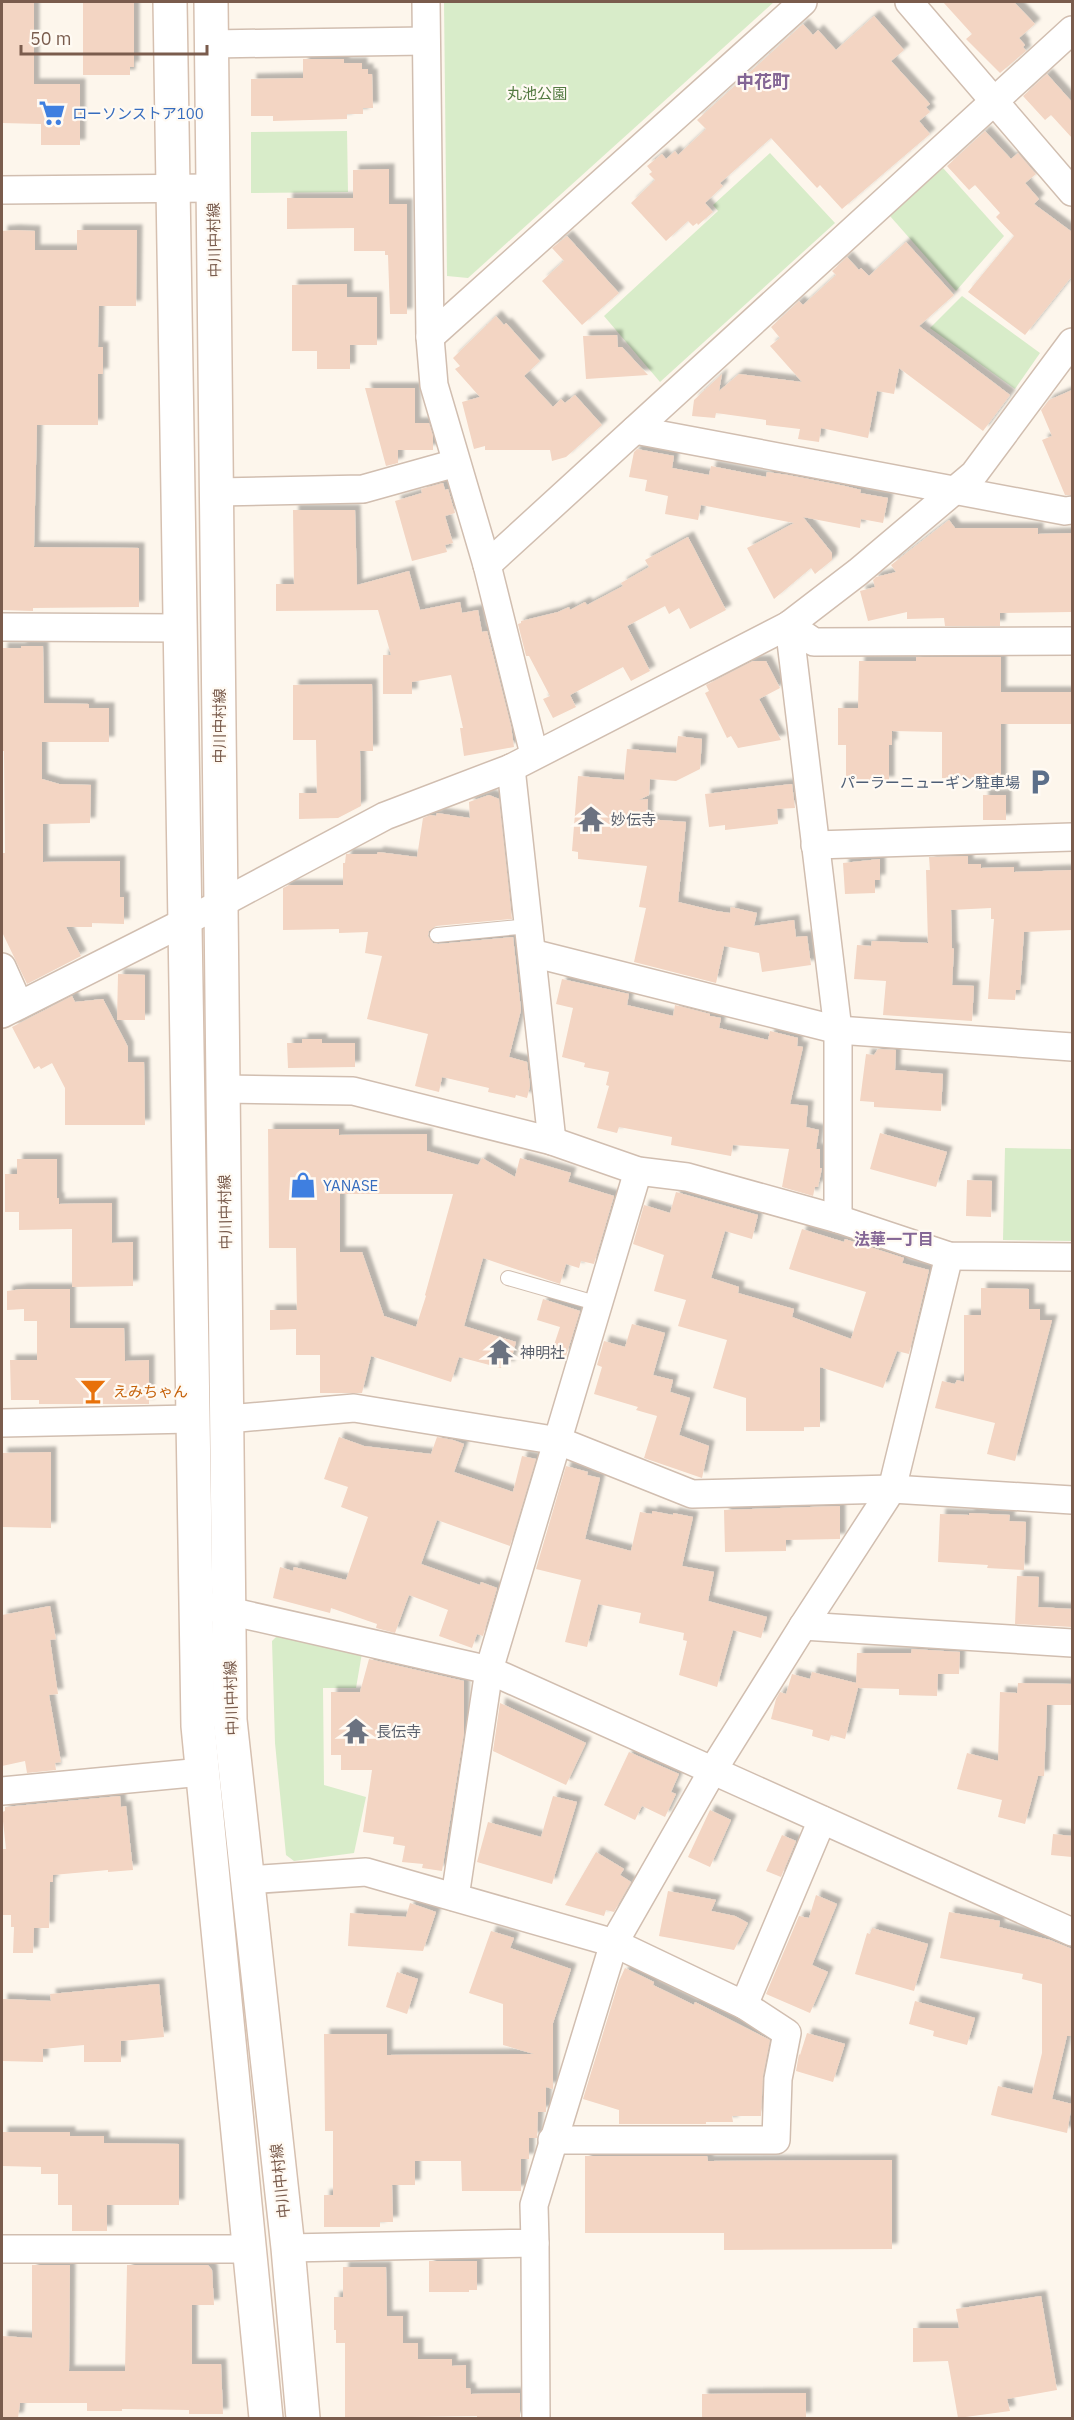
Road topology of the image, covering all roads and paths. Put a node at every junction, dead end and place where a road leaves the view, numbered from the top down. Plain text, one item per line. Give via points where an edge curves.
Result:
1 (170, 2) edge
2 (211, 2) edge
3 (426, 2) edge
4 (803, 2) edge
5 (909, 2) edge
6 (1072, 30) edge
7 (426, 41) junction
8 (212, 44) junction
9 (994, 101) junction
10 (172, 188) junction
11 (213, 188) junction
12 (2, 190) edge
13 (1072, 192) edge
14 (430, 337) junction
15 (1072, 342) edge
16 (635, 430) junction
17 (456, 463) junction
18 (956, 490) junction
19 (217, 492) junction
20 (1072, 510) edge
21 (487, 565) junction
22 (789, 625) junction
23 (2, 627) edge
24 (179, 628) junction
25 (1072, 641) edge
26 (534, 754) junction
27 (511, 768) junction
28 (1072, 837) edge
29 (815, 845) junction
30 (220, 904) junction
31 (184, 922) junction
32 (529, 926) junction
33 (436, 935) dead end
34 (532, 953) junction
35 (2, 967) edge
36 (10, 1009) edge
37 (838, 1030) junction
38 (1072, 1047) edge
39 (223, 1089) junction
40 (552, 1141) junction
41 (638, 1171) junction
42 (838, 1219) junction
43 (949, 1256) junction
44 (1072, 1257) edge
45 (508, 1278) dead end
46 (599, 1304) junction
47 (191, 1419) junction
48 (228, 1419) junction
49 (2, 1423) edge
50 (559, 1442) junction
51 (892, 1489) junction
52 (1072, 1500) edge
53 (195, 1604) junction
54 (230, 1610) junction
55 (803, 1626) junction
56 (1072, 1643) edge
57 (489, 1670) junction
58 (713, 1770) junction
59 (202, 1772) junction
60 (2, 1791) edge
61 (822, 1820) junction
62 (248, 1880) junction
63 (454, 1897) junction
64 (1072, 1932) edge
65 (614, 1943) junction
66 (744, 2005) junction
67 (552, 2140) junction
68 (535, 2243) junction
69 (288, 2247) junction
70 (2, 2249) edge
71 (249, 2249) junction
72 (266, 2418) edge
73 (303, 2418) edge
74 (536, 2418) edge

1 - 10 main road
2 - 8 main road, 中川中村線
3 - 7 street
4 - 14 street
5 - 9 street
6 - 9 street
7 - 8 street
7 - 14 street
8 - 11 main road, 中川中村線
9 - 13 street
9 - 16 street
10 - 11 street
10 - 12 street
10 - 24 main road
11 - 19 main road, 中川中村線
14 - 17 street via 434,385
15 - 18 street via 974,474
16 - 18 street
16 - 21 street
17 - 19 street via 363,489
17 - 21 street
18 - 20 street via 1065,512
18 - 22 street
19 - 30 main road, 中川中村線
21 - 26 street
22 - 25 street via 814,642
22 - 26 street
22 - 29 street
23 - 24 street
24 - 31 main road
26 - 27 street
27 - 30 street via 385,816
27 - 32 street
28 - 29 street
29 - 37 street
30 - 31 street
30 - 39 main road, 中川中村線
31 - 36 street
31 - 47 main road
32 - 33 lane
32 - 34 street
34 - 37 street
34 - 40 street
35 - 36 street
37 - 38 street
37 - 42 street
39 - 40 street via 353,1091
39 - 48 main road, 中川中村線
40 - 41 street
41 - 42 street via 687,1177
41 - 46 street
42 - 43 street
43 - 44 street
43 - 51 street
45 - 46 lane
46 - 50 street
47 - 49 street
47 - 53 main road
48 - 50 street via 354,1408
48 - 54 main road, 中川中村線
50 - 51 street via 692,1494
50 - 57 street
51 - 52 street
51 - 55 street
53 - 54 street
53 - 59 main road
54 - 57 street
54 - 62 main road, 中川中村線 via 230,1720
55 - 56 street
55 - 58 street
57 - 58 street
57 - 63 street
58 - 61 street
58 - 65 street
59 - 60 street
59 - 71 main road
61 - 64 street
61 - 66 street
62 - 63 street via 366,1872
62 - 69 main road, 中川中村線
63 - 65 street
65 - 66 street
65 - 67 street
66 - 67 street via 788,2033 778,2079 776,2140
67 - 68 street via 534,2205
68 - 69 street
68 - 74 street
69 - 73 main road, 中川中村線
70 - 71 street
71 - 72 main road

